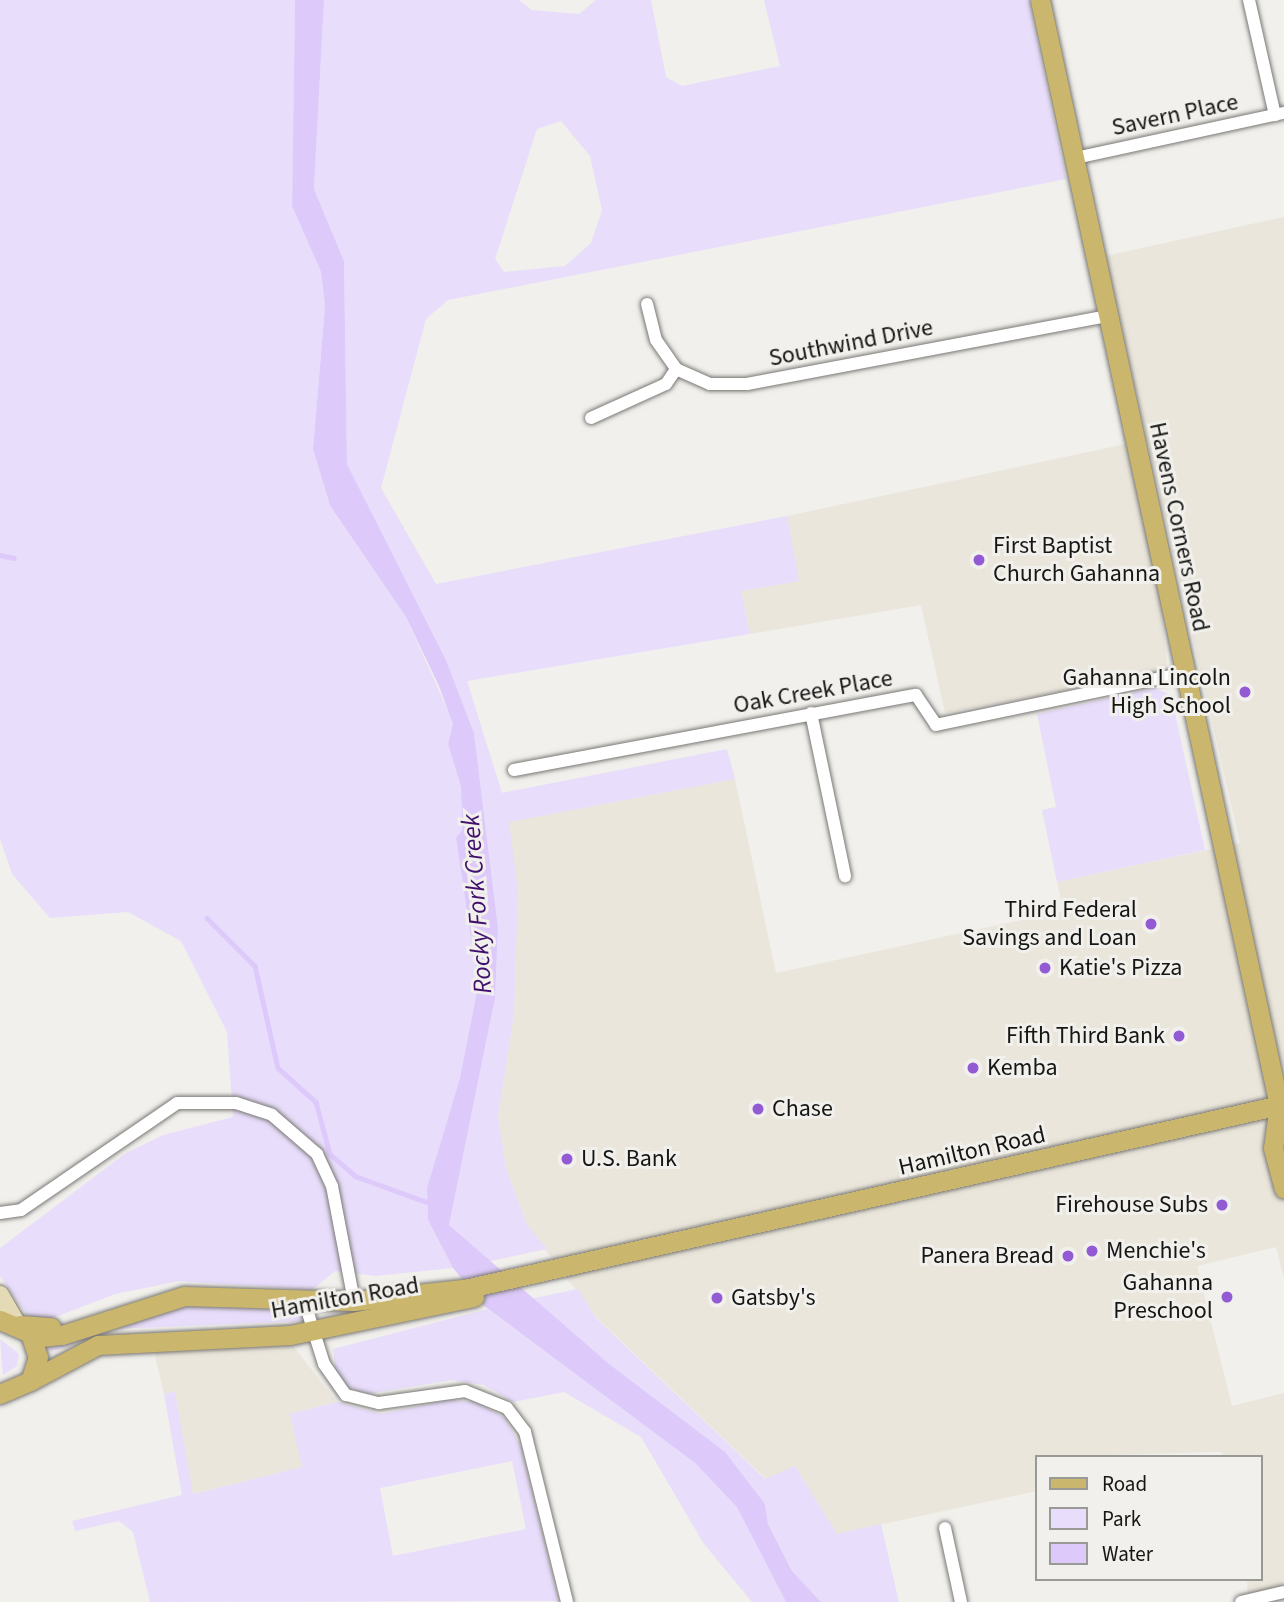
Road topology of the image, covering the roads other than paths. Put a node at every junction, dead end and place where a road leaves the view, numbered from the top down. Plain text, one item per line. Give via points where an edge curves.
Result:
1 (1040, 0) edge
2 (1249, 0) edge
3 (1280, 114) edge
4 (1075, 158) junction
5 (647, 304) dead end
6 (1107, 316) junction
7 (676, 369) junction
8 (591, 418) dead end
9 (1185, 673) junction
10 (811, 713) junction
11 (514, 770) dead end
12 (845, 876) dead end
13 (1282, 1108) edge
14 (1284, 1189) edge
15 (0, 1213) edge
16 (0, 1295) edge
17 (295, 1296) junction
18 (354, 1300) junction
19 (426, 1301) junction
20 (17, 1326) edge
21 (316, 1332) junction
22 (30, 1381) junction
23 (0, 1394) edge
24 (945, 1528) dead end
25 (1284, 1592) edge
26 (567, 1602) edge
27 (961, 1602) edge
28 (1241, 1602) edge

1 - 4 main road, Havens Corners Road
2 - 3 street
3 - 4 street, Savern Place
4 - 6 main road, Havens Corners Road
5 - 7 street via 656,340
6 - 7 street, Southwind Drive via 747,384 710,384
6 - 9 main road, Havens Corners Road
7 - 8 street via 666,384
9 - 10 street, Oak Creek Place via 936,725 916,695
9 - 13 main road, Havens Corners Road
10 - 11 street, Oak Creek Place
10 - 12 street
13 - 14 main road via 1273,1148
13 - 19 main road, Hamilton Road
15 - 18 street via 21,1210 177,1103 236,1102 272,1115 317,1154 332,1186
16 - 20 main road
17 - 18 main road, Hamilton Road
17 - 20 main road, Hamilton Road via 253,1288 188,1288 51,1327
17 - 21 street
18 - 19 main road, Hamilton Road
19 - 21 main road, Hamilton Road
20 - 22 main road via 38,1357
21 - 22 main road, Hamilton Road via 115,1341 81,1351
21 - 26 street via 324,1364 346,1395 379,1402 465,1391 508,1408 525,1432
22 - 23 main road, Hamilton Road
24 - 27 street
25 - 28 street

